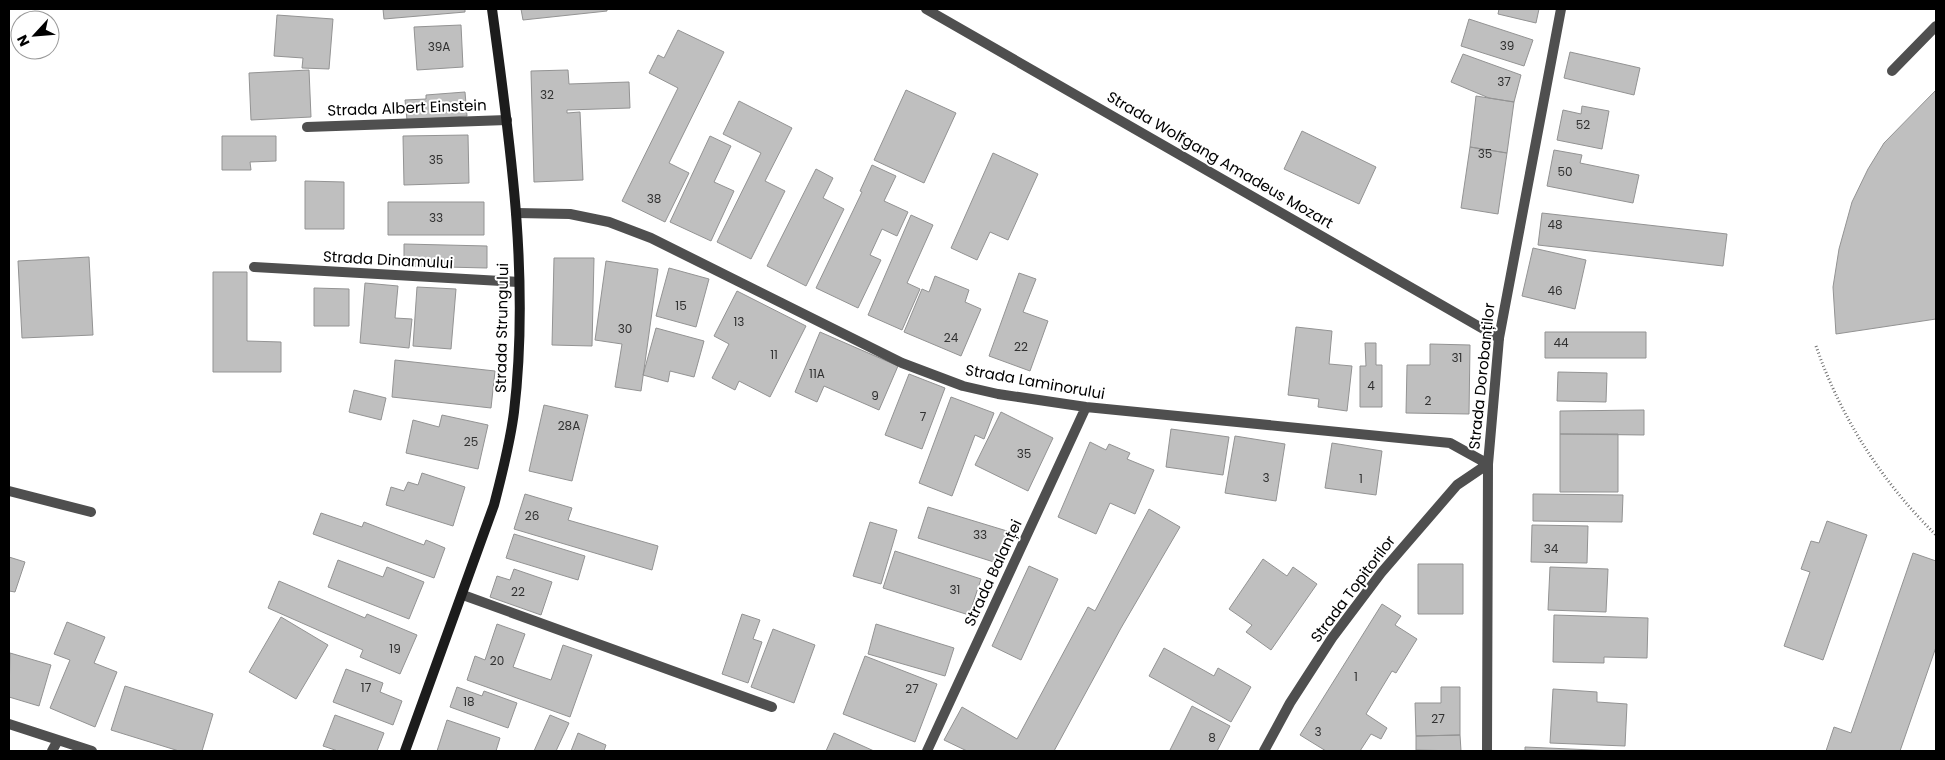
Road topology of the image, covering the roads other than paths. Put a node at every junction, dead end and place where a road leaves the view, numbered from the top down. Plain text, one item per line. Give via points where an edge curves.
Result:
1 (492, 9) edge
2 (926, 9) edge
3 (1561, 9) edge
4 (1936, 26) edge
5 (1892, 71) dead end
6 (507, 120) junction
7 (307, 126) dead end
8 (516, 213) junction
9 (254, 267) dead end
10 (519, 282) junction
11 (1499, 338) junction
12 (1086, 407) junction
13 (1488, 464) junction
14 (9, 491) edge
15 (91, 512) dead end
16 (463, 595) junction
17 (772, 707) dead end
18 (9, 724) edge
19 (58, 740) junction
20 (52, 751) edge
21 (92, 751) edge
22 (405, 751) edge
23 (927, 751) edge
24 (1264, 751) edge
25 (1487, 751) edge

1 - 6 street, Strada Strungului
2 - 11 street, Strada Wolfgang Amadeus Mozart
3 - 11 street, Strada Dorobanților
4 - 5 street
6 - 7 street, Strada Albert Einstein
6 - 8 street, Strada Strungului
8 - 10 street, Strada Strungului
8 - 12 street, Strada Laminorului via 570,214 609,222 651,238 935,377 998,394
9 - 10 street, Strada Dinamului
10 - 16 street, Strada Strungului via 519,360 509,443 494,505
11 - 13 street, Strada Dorobanților
12 - 13 street, Strada Laminorului via 1450,443
12 - 23 street, Strada Balanței
13 - 24 street, Strada Topitorilor via 1457,485 1381,573 1332,638
13 - 25 street, Strada Dorobanților
14 - 15 street
16 - 17 street
16 - 22 street, Strada Strungului
18 - 19 street
19 - 20 street
19 - 21 street

